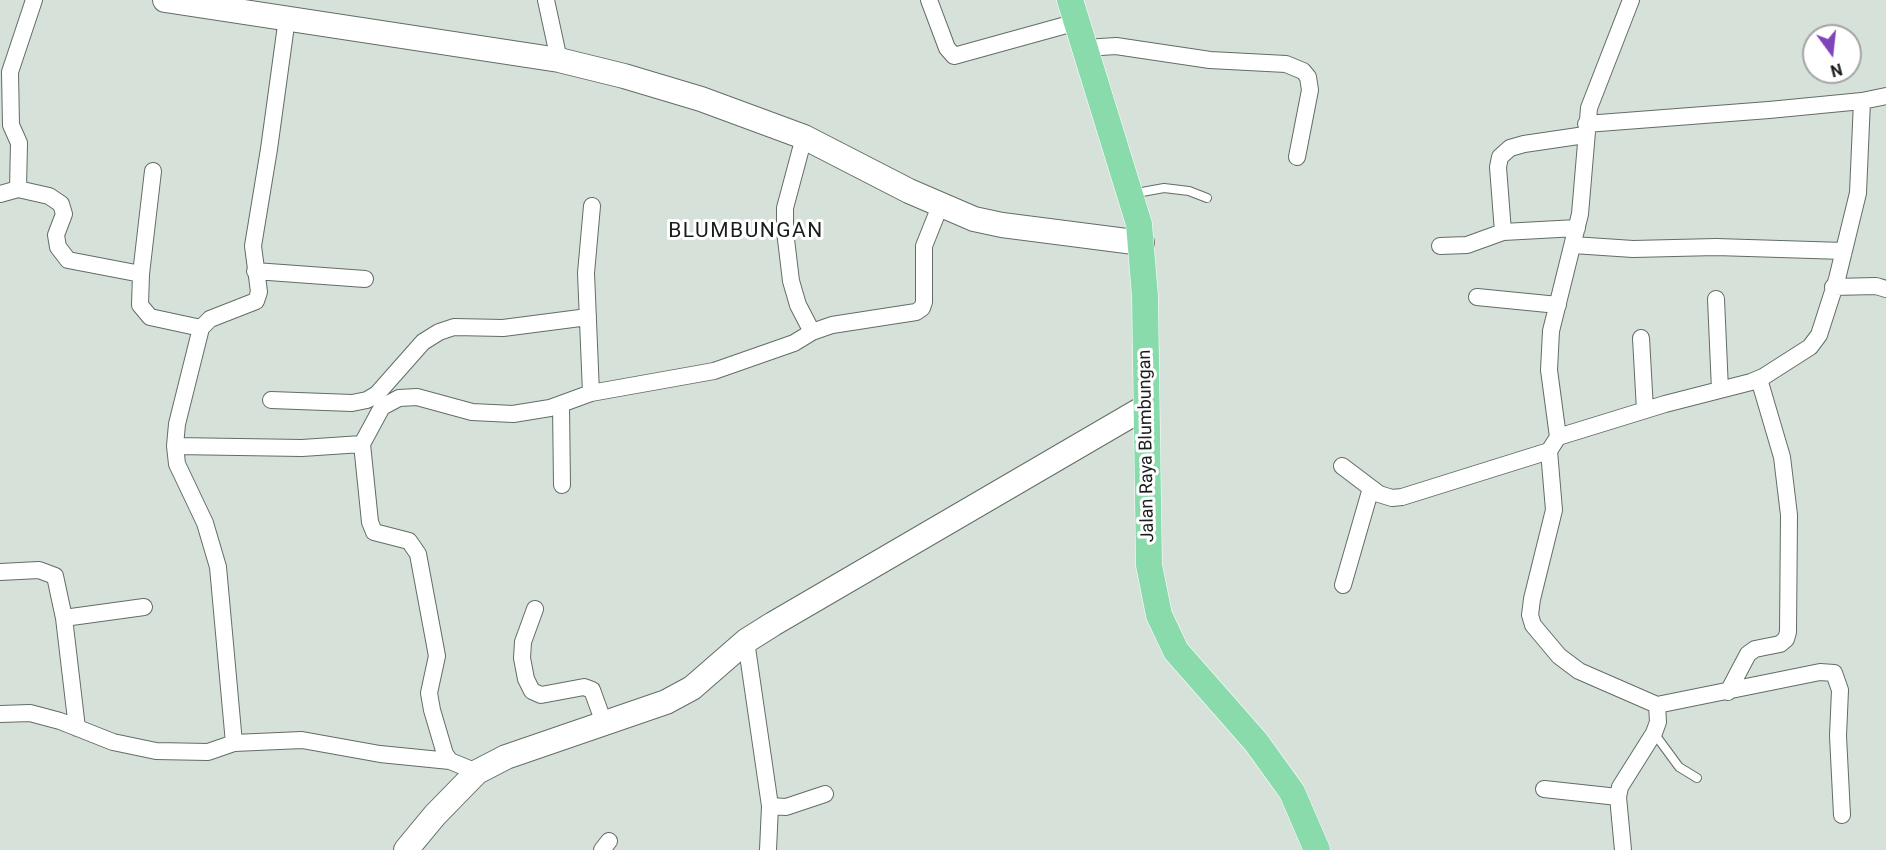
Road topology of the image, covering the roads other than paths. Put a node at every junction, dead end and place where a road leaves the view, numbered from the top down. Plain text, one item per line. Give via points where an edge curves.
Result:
1 (34, 0) edge
2 (546, 0) edge
3 (929, 0) edge
4 (1631, 0) edge
5 (173, 1) edge
6 (249, 6) edge
7 (1074, 11) edge
8 (287, 18) junction
9 (1085, 48) junction
10 (559, 60) junction
11 (1886, 96) edge
12 (1862, 101) junction
13 (1586, 129) junction
14 (804, 137) junction
15 (1297, 158) dead end
16 (153, 171) dead end
17 (18, 189) junction
18 (0, 194) edge
19 (1131, 194) junction
20 (1207, 198) dead end
21 (592, 206) dead end
22 (940, 206) junction
23 (1577, 228) junction
24 (1503, 232) junction
25 (1142, 243) junction
26 (1573, 245) junction
27 (1440, 246) dead end
28 (1844, 251) junction
29 (255, 271) junction
30 (141, 274) junction
31 (364, 279) dead end
32 (1833, 287) junction
33 (1886, 290) edge
34 (1477, 297) dead end
35 (1716, 299) dead end
36 (1558, 305) junction
37 (588, 317) junction
38 (201, 328) junction
39 (812, 332) junction
40 (1641, 338) dead end
41 (1759, 379) junction
42 (1719, 390) junction
43 (591, 393) junction
44 (271, 400) dead end
45 (561, 406) junction
46 (1147, 406) junction
47 (1645, 410) junction
48 (362, 444) junction
49 (1553, 444) junction
50 (175, 446) junction
51 (1342, 466) dead end
52 (562, 485) dead end
53 (1371, 488) junction
54 (0, 572) edge
55 (1343, 585) dead end
56 (144, 607) dead end
57 (535, 609) dead end
58 (64, 618) junction
59 (746, 641) junction
60 (1728, 692) junction
61 (1657, 705) junction
62 (0, 714) edge
63 (604, 723) junction
64 (77, 728) junction
65 (1654, 733) junction
66 (234, 743) junction
67 (450, 761) junction
68 (477, 772) junction
69 (1697, 778) dead end
70 (1544, 789) dead end
71 (825, 794) dead end
72 (1618, 797) junction
73 (770, 806) junction
74 (1842, 815) dead end
75 (406, 850) edge
76 (768, 850) edge
77 (1317, 850) edge
78 (1623, 850) edge

1 - 17 street via 10,72 11,125 19,142
2 - 10 street
3 - 7 street via 947,48 954,56
4 - 13 street via 1593,95
5 - 6 street
6 - 8 street
7 - 9 main road, Jalan Raya Blumbungan
8 - 10 street
8 - 29 street via 252,246
9 - 15 street via 1116,46 1210,60 1286,64 1303,71 1310,90
9 - 19 main road, Jalan Raya Blumbungan
10 - 14 street via 701,99
11 - 12 street
12 - 13 street
12 - 28 street via 1858,193
13 - 23 street
13 - 24 street via 1510,148 1500,157
14 - 22 street
14 - 39 street via 785,208 785,231 791,281 798,306
16 - 30 street
17 - 18 street
17 - 30 street via 50,196 61,204 64,214 56,235 57,247 68,260
19 - 20 lane via 1164,188 1189,190
19 - 25 main road, Jalan Raya Blumbungan
21 - 37 street via 586,257
22 - 25 street via 1002,225
22 - 39 street via 924,246 922,308
23 - 24 street
23 - 26 street
24 - 27 street via 1467,245
25 - 46 main road, Jalan Raya Blumbungan
26 - 28 street
26 - 36 street
28 - 32 street
29 - 31 street
29 - 38 street via 260,292 256,301 210,320
30 - 38 street via 139,296 143,312
32 - 33 street via 1876,286
32 - 41 street via 1819,334 1810,347
34 - 36 street
35 - 42 street
36 - 49 street via 1551,331 1549,370
37 - 43 street
37 - 44 street via 503,328 454,327 439,332 423,342 378,393 367,400
38 - 50 street
39 - 43 street via 794,343 714,371
40 - 47 street
41 - 42 street
41 - 60 street via 1782,458 1789,515 1788,632 1780,644 1748,654
42 - 47 street
43 - 45 street
45 - 48 street via 513,414 472,412 417,397 399,398 382,407
45 - 52 street
46 - 59 street
46 - 77 main road, Jalan Raya Blumbungan via 1149,565 1158,615 1176,651 1250,735 1292,792
47 - 49 street
48 - 50 street via 302,448
48 - 67 street via 372,529 408,541 418,554 437,656 429,693
49 - 53 street via 1402,497 1385,497
49 - 61 street via 1554,510 1532,599 1533,625 1559,656 1580,671
50 - 66 street via 177,464 206,523 218,567
51 - 53 street
53 - 55 street
54 - 58 street via 39,570 55,576
56 - 58 street
57 - 63 street via 523,642 522,658 532,691 541,695 584,687 592,690
58 - 64 street
59 - 63 street via 692,688 666,702
59 - 73 street
60 - 61 street
60 - 74 street via 1820,672 1834,673 1840,690
61 - 65 street
62 - 64 street via 30,713
63 - 68 street via 507,757
64 - 66 street via 113,742 156,751 208,752
65 - 69 lane via 1679,767
65 - 72 street via 1620,787
66 - 67 street via 302,740
67 - 68 street
68 - 75 street
70 - 72 street
71 - 73 street via 786,807
72 - 78 street
73 - 76 street

